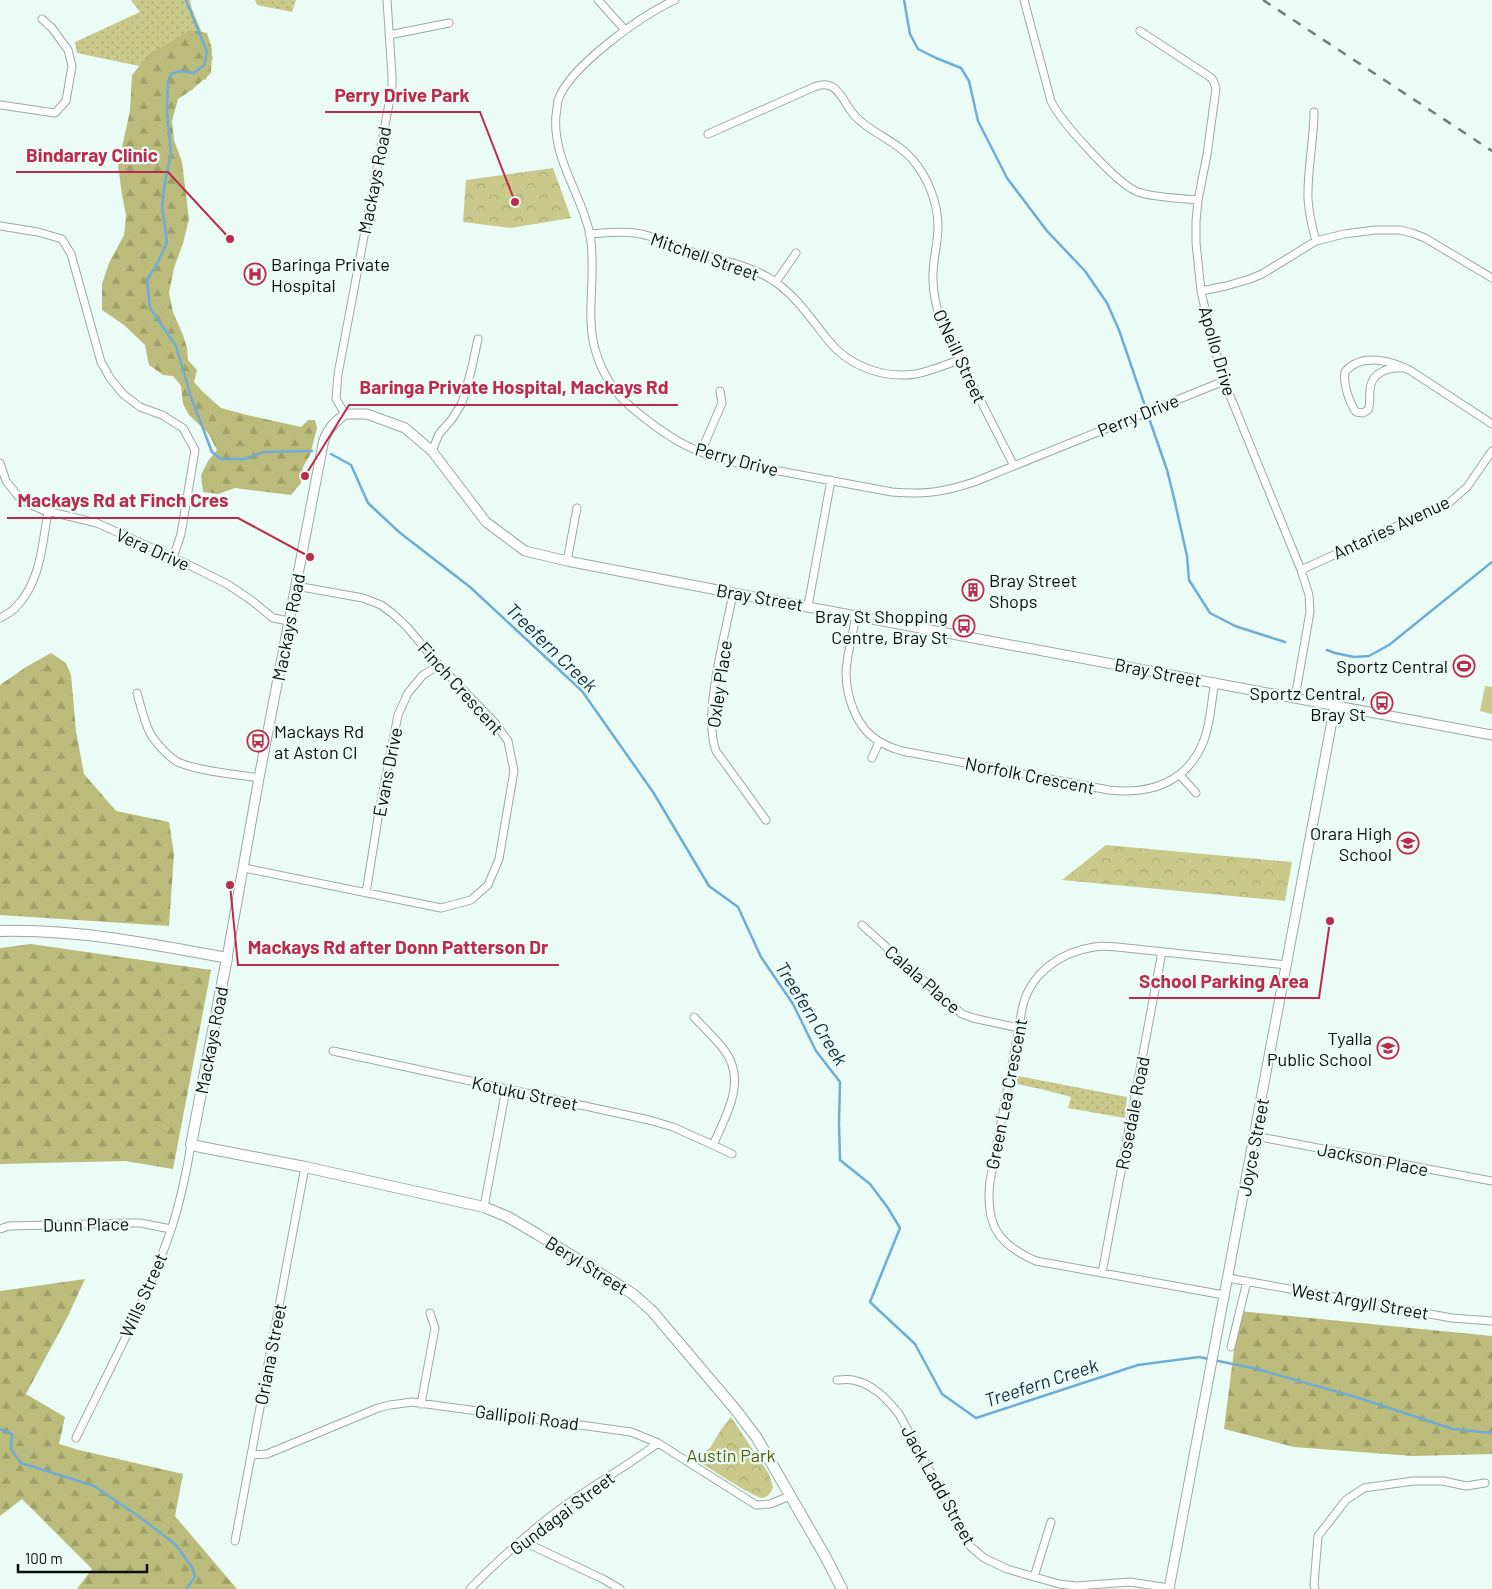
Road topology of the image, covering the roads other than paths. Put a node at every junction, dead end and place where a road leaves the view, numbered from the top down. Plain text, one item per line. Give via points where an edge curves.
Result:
1 (387, 0) edge
2 (598, 0) edge
3 (675, 0) edge
4 (1024, 0) edge
5 (42, 19) dead end
6 (449, 24) dead end
7 (625, 30) junction
8 (1140, 31) dead end
9 (389, 35) junction
10 (0, 105) edge
11 (1314, 112) dead end
12 (708, 134) dead end
13 (1198, 200) junction
14 (0, 226) edge
15 (590, 234) junction
16 (1316, 242) junction
17 (796, 253) dead end
18 (1492, 278) edge
19 (776, 282) junction
20 (1201, 291) junction
21 (478, 339) dead end
22 (960, 360) junction
23 (1404, 368) junction
24 (1224, 381) junction
25 (720, 391) dead end
26 (344, 414) junction
27 (1492, 424) edge
28 (432, 451) junction
29 (1492, 451) edge
30 (700, 452) junction
31 (0, 463) edge
32 (1014, 466) junction
33 (831, 480) junction
34 (578, 508) dead end
35 (48, 512) junction
36 (173, 558) junction
37 (567, 561) junction
38 (1300, 570) junction
39 (296, 586) junction
40 (733, 592) junction
41 (808, 606) junction
42 (856, 615) junction
43 (0, 618) edge
44 (289, 621) junction
45 (439, 665) junction
46 (1215, 682) junction
47 (137, 693) dead end
48 (1295, 698) junction
49 (1335, 705) junction
50 (1492, 735) edge
51 (880, 742) junction
52 (872, 758) dead end
53 (1180, 775) junction
54 (259, 778) junction
55 (1196, 793) dead end
56 (766, 820) dead end
57 (244, 868) junction
58 (366, 893) junction
59 (862, 925) dead end
60 (0, 931) edge
61 (1162, 952) junction
62 (227, 958) junction
63 (1287, 965) junction
64 (694, 1017) dead end
65 (1018, 1028) junction
66 (333, 1051) dead end
67 (506, 1089) junction
68 (1255, 1136) junction
69 (191, 1145) junction
70 (713, 1145) junction
71 (732, 1154) dead end
72 (305, 1167) junction
73 (1492, 1181) edge
74 (484, 1206) junction
75 (0, 1229) edge
76 (171, 1229) junction
77 (1102, 1274) junction
78 (1228, 1278) junction
79 (1247, 1281) junction
80 (1224, 1295) junction
81 (430, 1312) dead end
82 (1492, 1321) edge
83 (1230, 1347) dead end
84 (837, 1380) dead end
85 (422, 1404) junction
86 (76, 1438) dead end
87 (658, 1443) junction
88 (251, 1455) junction
89 (1485, 1483) dead end
90 (790, 1496) junction
91 (1051, 1522) dead end
92 (522, 1541) junction
93 (235, 1542) dead end
94 (1034, 1577) junction
95 (470, 1589) edge
96 (620, 1589) edge
97 (842, 1589) edge
98 (1169, 1589) edge
99 (1315, 1589) edge

1 - 9 street, Mackays Road
2 - 7 street
3 - 7 street, Perry Drive
4 - 13 street via 1051,101 1066,123 1130,188 1145,194
5 - 10 street via 68,50 72,66 66,101 55,113
6 - 9 street
7 - 15 street, Perry Drive via 568,81 558,101 555,126 559,152
8 - 13 street, Apollo Drive via 1215,83
9 - 26 street, Mackays Road via 391,90 338,374 336,399
11 - 16 street via 1308,199
12 - 22 street, O'Neill Street via 819,85 835,88 856,117 913,160 929,186 938,226 932,278 934,292 942,325
13 - 20 street, Apollo Drive via 1196,244
14 - 36 street via 62,239 71,254 101,362 110,378 140,407 183,428 196,450 182,534
15 - 19 street, Mitchell Street via 621,232 650,236 748,267
15 - 30 street, Perry Drive via 592,335 601,365 618,394 630,406
16 - 18 street via 1344,234 1400,230 1425,238
16 - 20 street via 1262,274
17 - 19 street
19 - 22 street, Mitchell Street via 801,305 839,352 852,362 883,373 900,375 916,374
20 - 24 street, Apollo Drive
21 - 28 street via 462,403 439,434
22 - 32 street, O'Neill Street
23 - 23 street via 1392,368 1376,375 1370,385 1368,410 1356,412 1345,381 1348,369 1357,363 1373,360
23 - 27 street
24 - 32 street, Perry Drive
24 - 38 street, Apollo Drive
25 - 30 street via 722,402
26 - 28 street, Bray Street via 367,414 406,428
26 - 39 street, Mackays Road via 325,436
28 - 37 street, Bray Street via 486,522 524,551
29 - 38 street, Antaries Avenue via 1467,487 1450,502
30 - 33 street, Perry Drive via 738,463
31 - 35 street, Vera Drive via 6,481 18,496
32 - 33 street, Perry Drive via 934,493 892,492
33 - 41 street
34 - 37 street
35 - 36 street, Vera Drive via 97,523
35 - 43 street via 40,564 31,588 15,608
36 - 44 street, Vera Drive via 227,584 273,618
37 - 40 street, Bray Street
38 - 48 street, Apollo Drive via 1309,594 1310,612
39 - 44 street, Mackays Road
39 - 45 street, Finch Crescent via 381,604
40 - 41 street, Bray Street
40 - 56 street, Oxley Place via 716,677 712,742
41 - 42 street, Bray Street
42 - 46 street, Bray Street
42 - 51 street, Norfolk Crescent via 848,657 847,686 855,713
44 - 54 street, Mackays Road
45 - 58 street, Evans Drive via 423,675 408,693 398,715
45 - 58 street, Finch Crescent via 508,741 514,771 499,859 488,885 470,900 441,908
46 - 48 street, Bray Street
46 - 53 street, Norfolk Crescent via 1204,739 1198,754
47 - 54 street via 150,734 178,762
48 - 49 street, Bray Street
49 - 50 street, Bray Street
49 - 63 street, Joyce Street
51 - 52 street
51 - 53 street, Norfolk Crescent via 902,751 1124,792 1151,789
53 - 55 street
54 - 57 street, Mackays Road
57 - 58 street, Finch Crescent
57 - 62 street, Mackays Road
59 - 65 street, Calala Place via 962,1014
60 - 62 main road via 67,932
61 - 63 street, Green Lea Crescent
61 - 65 street, Green Lea Crescent via 1096,946 1073,951 1054,960 1030,988
61 - 77 street, Rosedale Road
62 - 69 main road, Mackays Road
63 - 68 street, Joyce Street
64 - 70 street via 726,1052 734,1071 734,1092
65 - 77 street, Green Lea Crescent via 990,1181 989,1215 996,1231 1020,1254 1036,1261
66 - 67 street, Kotuku Street
67 - 70 street, Kotuku Street via 649,1120
67 - 74 street
68 - 73 street, Jackson Place
68 - 78 street, Joyce Street
69 - 72 main road, Beryl Street
69 - 76 street, Wills Street
70 - 71 street, Kotuku Street
72 - 74 main road, Beryl Street
72 - 88 street, Oriana Street
74 - 90 main road, Beryl Street via 520,1223 641,1300 757,1438
75 - 76 street, Dunn Place via 9,1226 130,1222
76 - 86 street, Wills Street via 144,1296
77 - 80 street, Green Lea Crescent
78 - 79 street, West Argyll Street
78 - 80 street, Joyce Street
79 - 82 street, West Argyll Street via 1452,1318
79 - 83 street
80 - 98 street, Joyce Street
81 - 85 street via 436,1328
84 - 94 street, Jack Ladd Street via 853,1380 872,1388 899,1414 971,1547 984,1558 1007,1569
85 - 87 street, Gallipoli Road via 620,1429
85 - 88 street, Gallipoli Road via 403,1403 378,1408 267,1454
87 - 90 street, Gallipoli Road via 756,1505 766,1505
87 - 92 street, Gundagai Street via 548,1519
88 - 93 street, Oriana Street
89 - 99 street via 1466,1486 1443,1481 1413,1481 1364,1488 1346,1500 1318,1536
90 - 97 main road, Beryl Street
91 - 94 street
92 - 95 street, Gundagai Street
92 - 96 street
94 - 98 street, Jack Ladd Street via 1076,1586 1130,1582

